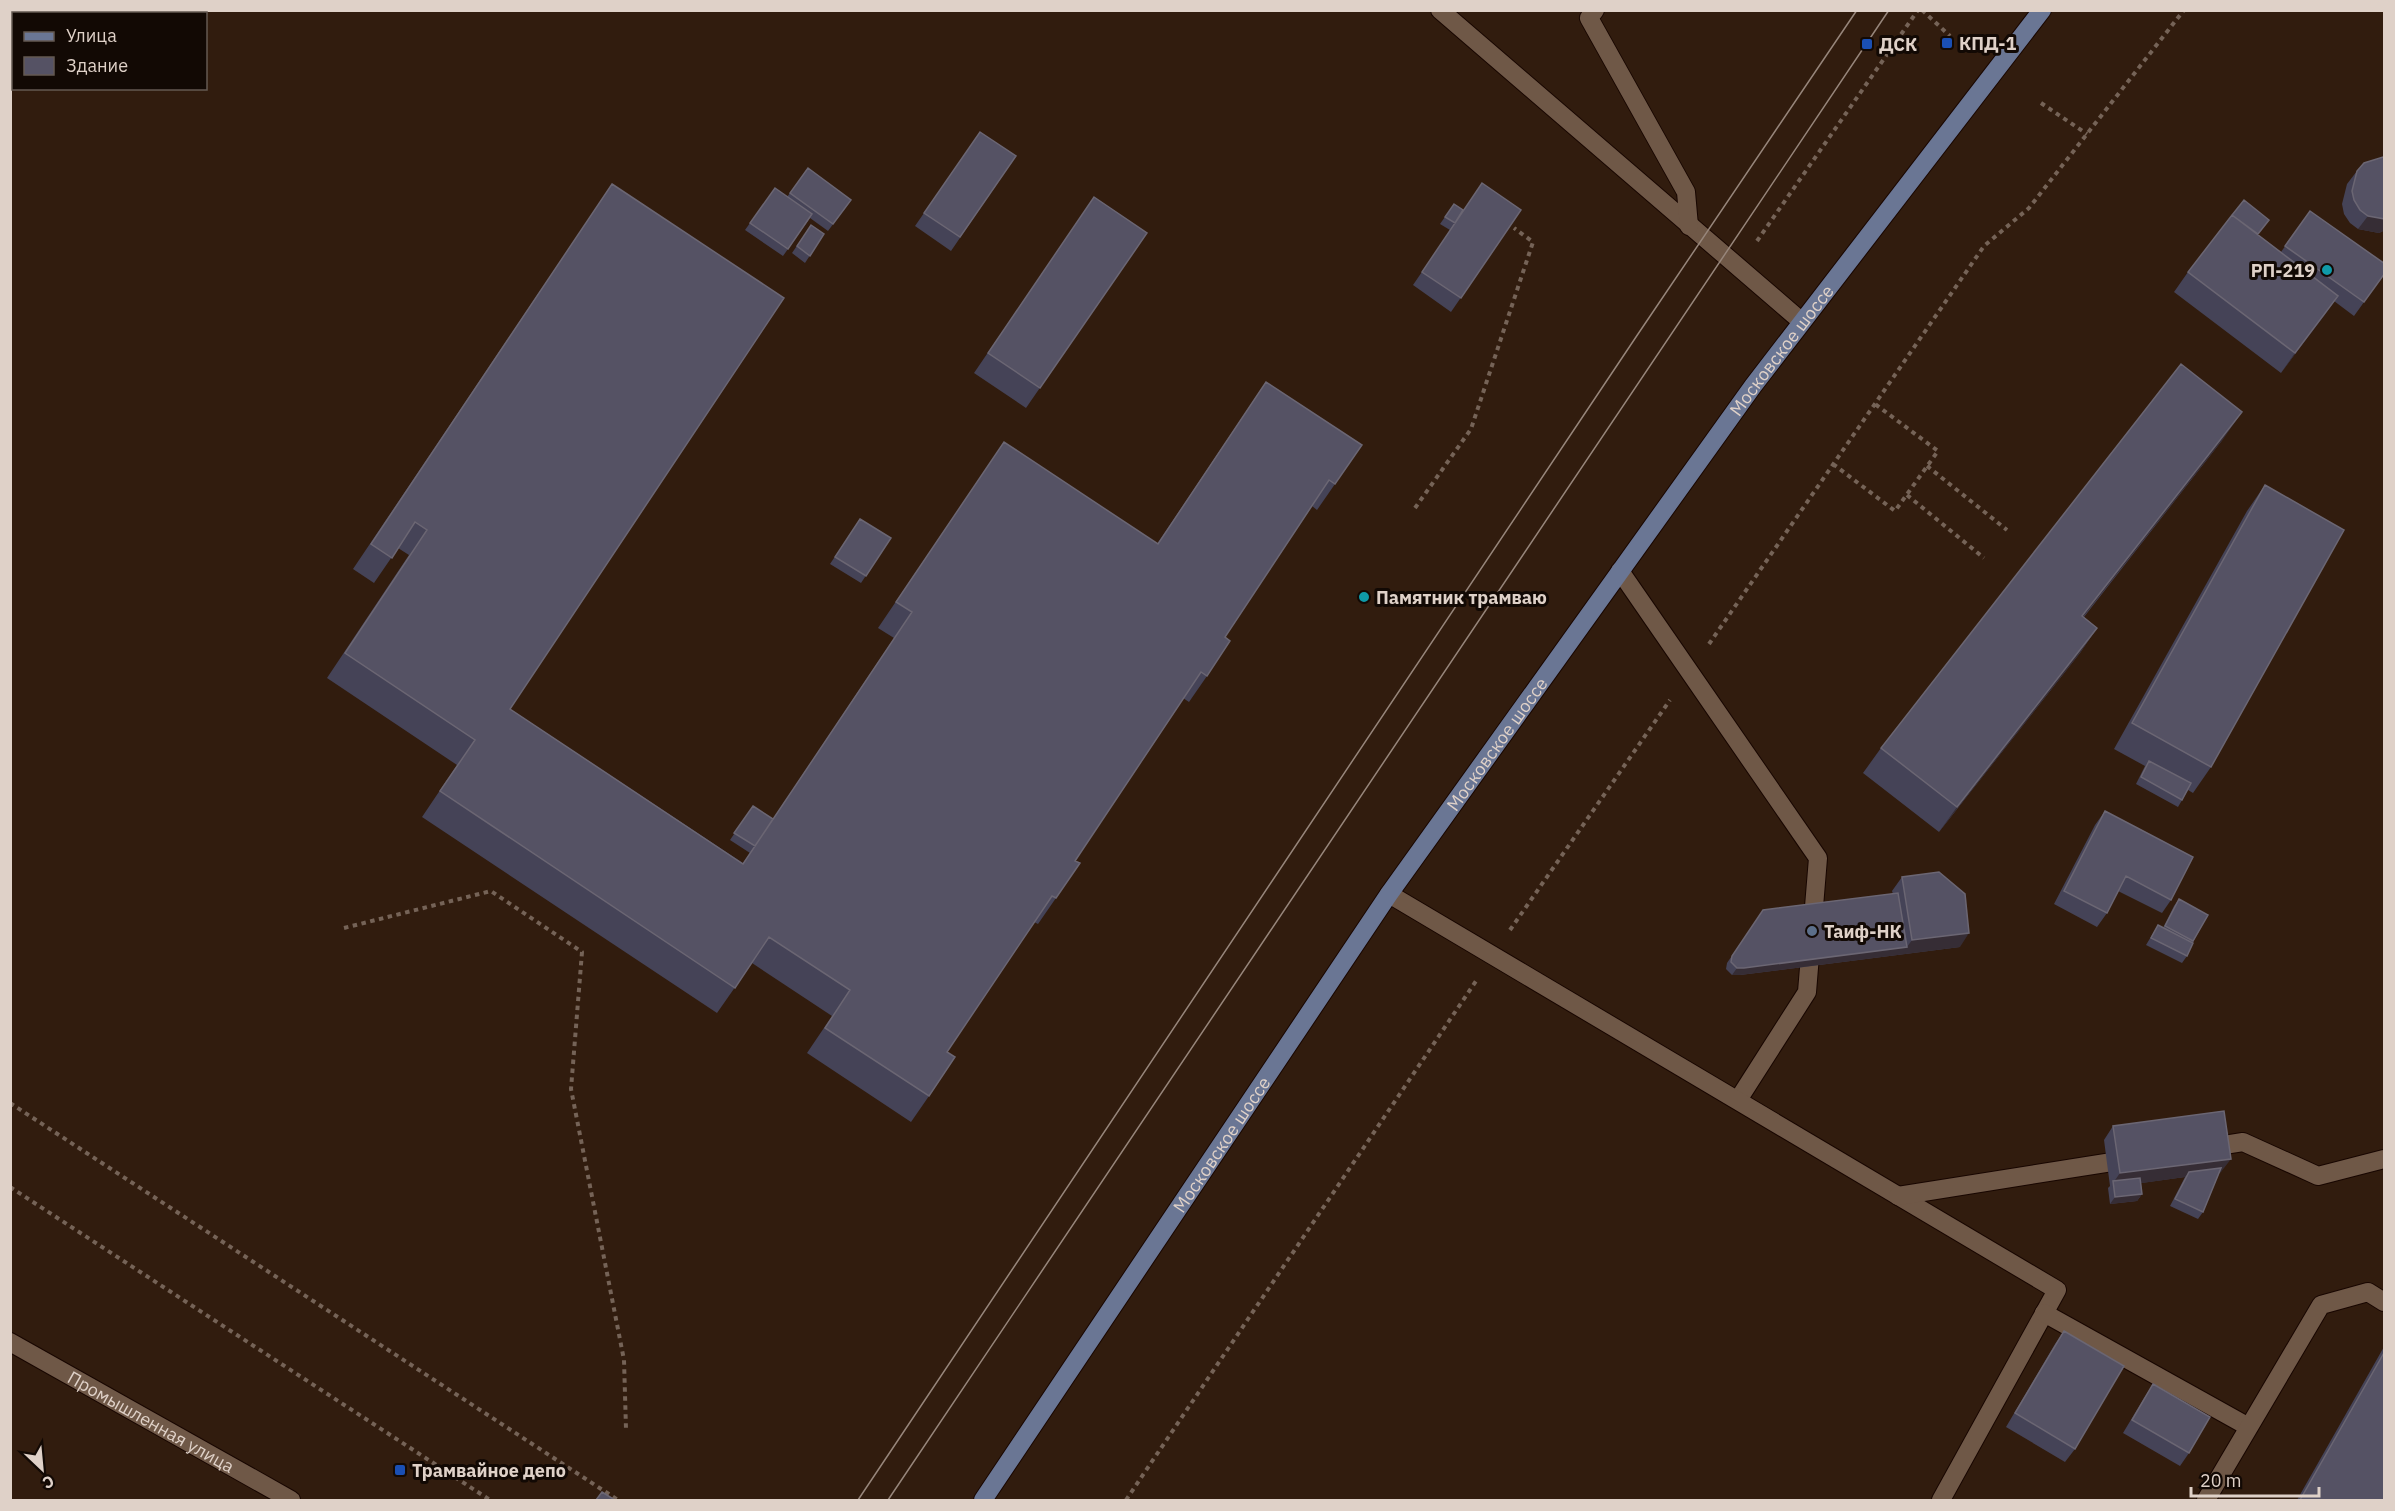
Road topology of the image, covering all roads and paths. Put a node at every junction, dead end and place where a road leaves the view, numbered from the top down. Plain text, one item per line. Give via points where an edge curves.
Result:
1 (1440, 10) edge
2 (1595, 10) edge
3 (1920, 10) edge
4 (2042, 10) edge
5 (2184, 10) edge
6 (1950, 36) dead end
7 (2042, 103) dead end
8 (2087, 134) junction
9 (1689, 226) junction
10 (1514, 228) edge
11 (1738, 268) junction
12 (1801, 321) junction
13 (1875, 404) junction
14 (1833, 465) junction
15 (1928, 466) junction
16 (1907, 495) junction
17 (1415, 508) dead end
18 (2007, 530) dead end
19 (1984, 558) dead end
20 (1620, 571) junction
21 (1690, 672) junction
22 (1389, 894) junction
23 (344, 928) dead end
24 (1493, 955) junction
25 (1738, 1100) junction
26 (10, 1103) edge
27 (2186, 1151) edge
28 (2151, 1156) edge
29 (2385, 1159) edge
30 (10, 1187) edge
31 (1898, 1196) junction
32 (2385, 1302) edge
33 (2044, 1313) junction
34 (10, 1342) edge
35 (2247, 1426) junction
36 (626, 1429) dead end
37 (291, 1500) edge
38 (490, 1500) edge
39 (618, 1500) edge
40 (983, 1500) edge
41 (1126, 1500) edge
42 (1941, 1500) edge
43 (2206, 1500) edge

1 - 9 street
2 - 9 street via 1589,18 1686,192
3 - 6 path
3 - 11 path
4 - 12 main road, Московское шоссе
5 - 8 path
7 - 8 path
8 - 13 path via 2029,208 1984,246
9 - 11 street
10 - 17 path via 1533,242 1471,429
11 - 12 street
12 - 20 main road, Московское шоссе
13 - 14 path
13 - 15 path via 1938,451
14 - 16 path via 1895,511
14 - 21 path
15 - 16 path
15 - 18 path
16 - 19 path
20 - 21 street
20 - 22 main road, Московское шоссе
21 - 24 path
21 - 25 street via 1818,858 1807,992
22 - 24 street
22 - 40 main road, Московское шоссе
23 - 36 path via 491,891 582,952 571,1089 624,1360
24 - 25 street
24 - 41 path
25 - 31 street
26 - 39 path
27 - 29 street via 2243,1142 2318,1176
28 - 31 street
30 - 38 path
31 - 33 street via 2056,1290
32 - 35 street via 2368,1292 2320,1305
33 - 35 street
33 - 42 street
34 - 37 street, Промышленная улица
35 - 43 street

